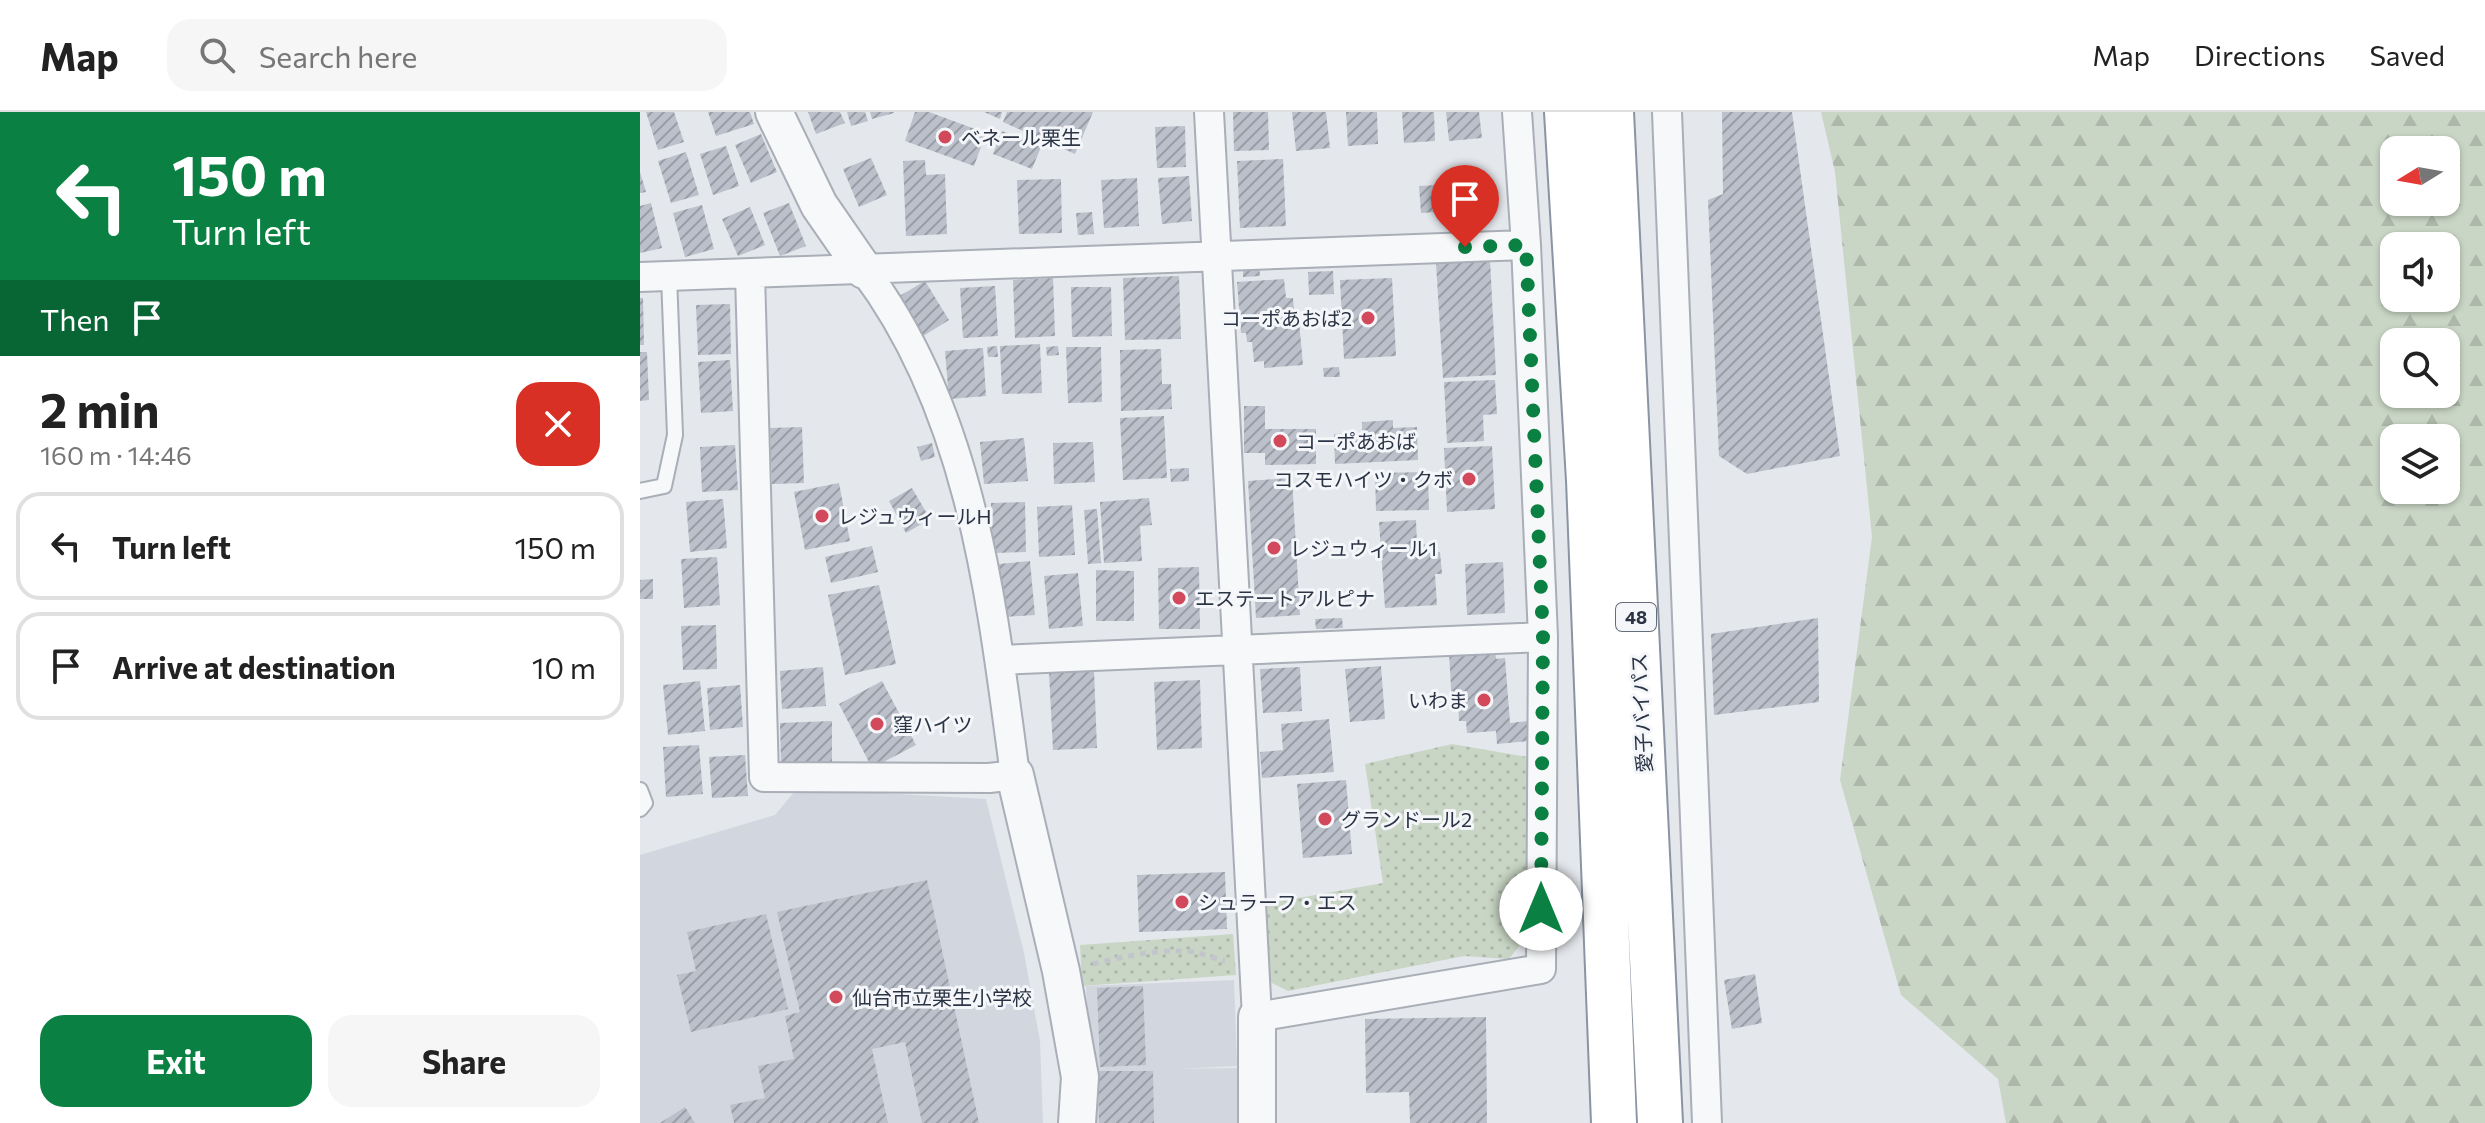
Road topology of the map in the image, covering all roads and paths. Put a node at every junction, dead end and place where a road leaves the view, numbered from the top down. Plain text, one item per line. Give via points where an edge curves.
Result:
1 (774, 112) edge
2 (1209, 112) edge
3 (1517, 112) edge
4 (1567, 112) edge
5 (1611, 112) edge
6 (1667, 112) edge
7 (1526, 245) junction
8 (1219, 256) junction
9 (864, 270) junction
10 (750, 274) junction
11 (669, 276) junction
12 (640, 277) edge
13 (640, 491) edge
14 (1543, 637) junction
15 (1236, 651) junction
16 (1000, 660) junction
17 (1015, 775) junction
18 (640, 790) edge
19 (640, 809) edge
20 (1254, 961) junction
21 (1061, 971) junction
22 (1257, 1017) junction
23 (1077, 1123) edge
24 (1257, 1123) edge
25 (1614, 1123) edge
26 (1660, 1123) edge
27 (1707, 1123) edge

1 - 9 street via 819,205
2 - 8 street
3 - 7 street
4 - 25 highway, 愛子バイパス / 48 via 1589,480
5 - 26 highway, 愛子バイパス / 48
6 - 27 street
7 - 8 street
7 - 14 street
8 - 9 street
8 - 15 street
9 - 10 street
9 - 16 street via 905,329 951,440 987,578
10 - 11 street
10 - 17 street via 764,777
11 - 12 street
11 - 13 lane via 675,435 664,486
14 - 15 street
14 - 22 street via 1541,969
15 - 16 street
15 - 20 street
16 - 17 street
17 - 21 street
18 - 19 lane via 645,803
20 - 21 path via 1227,962 1177,952
20 - 22 street
21 - 23 street via 1080,1077
22 - 24 street

